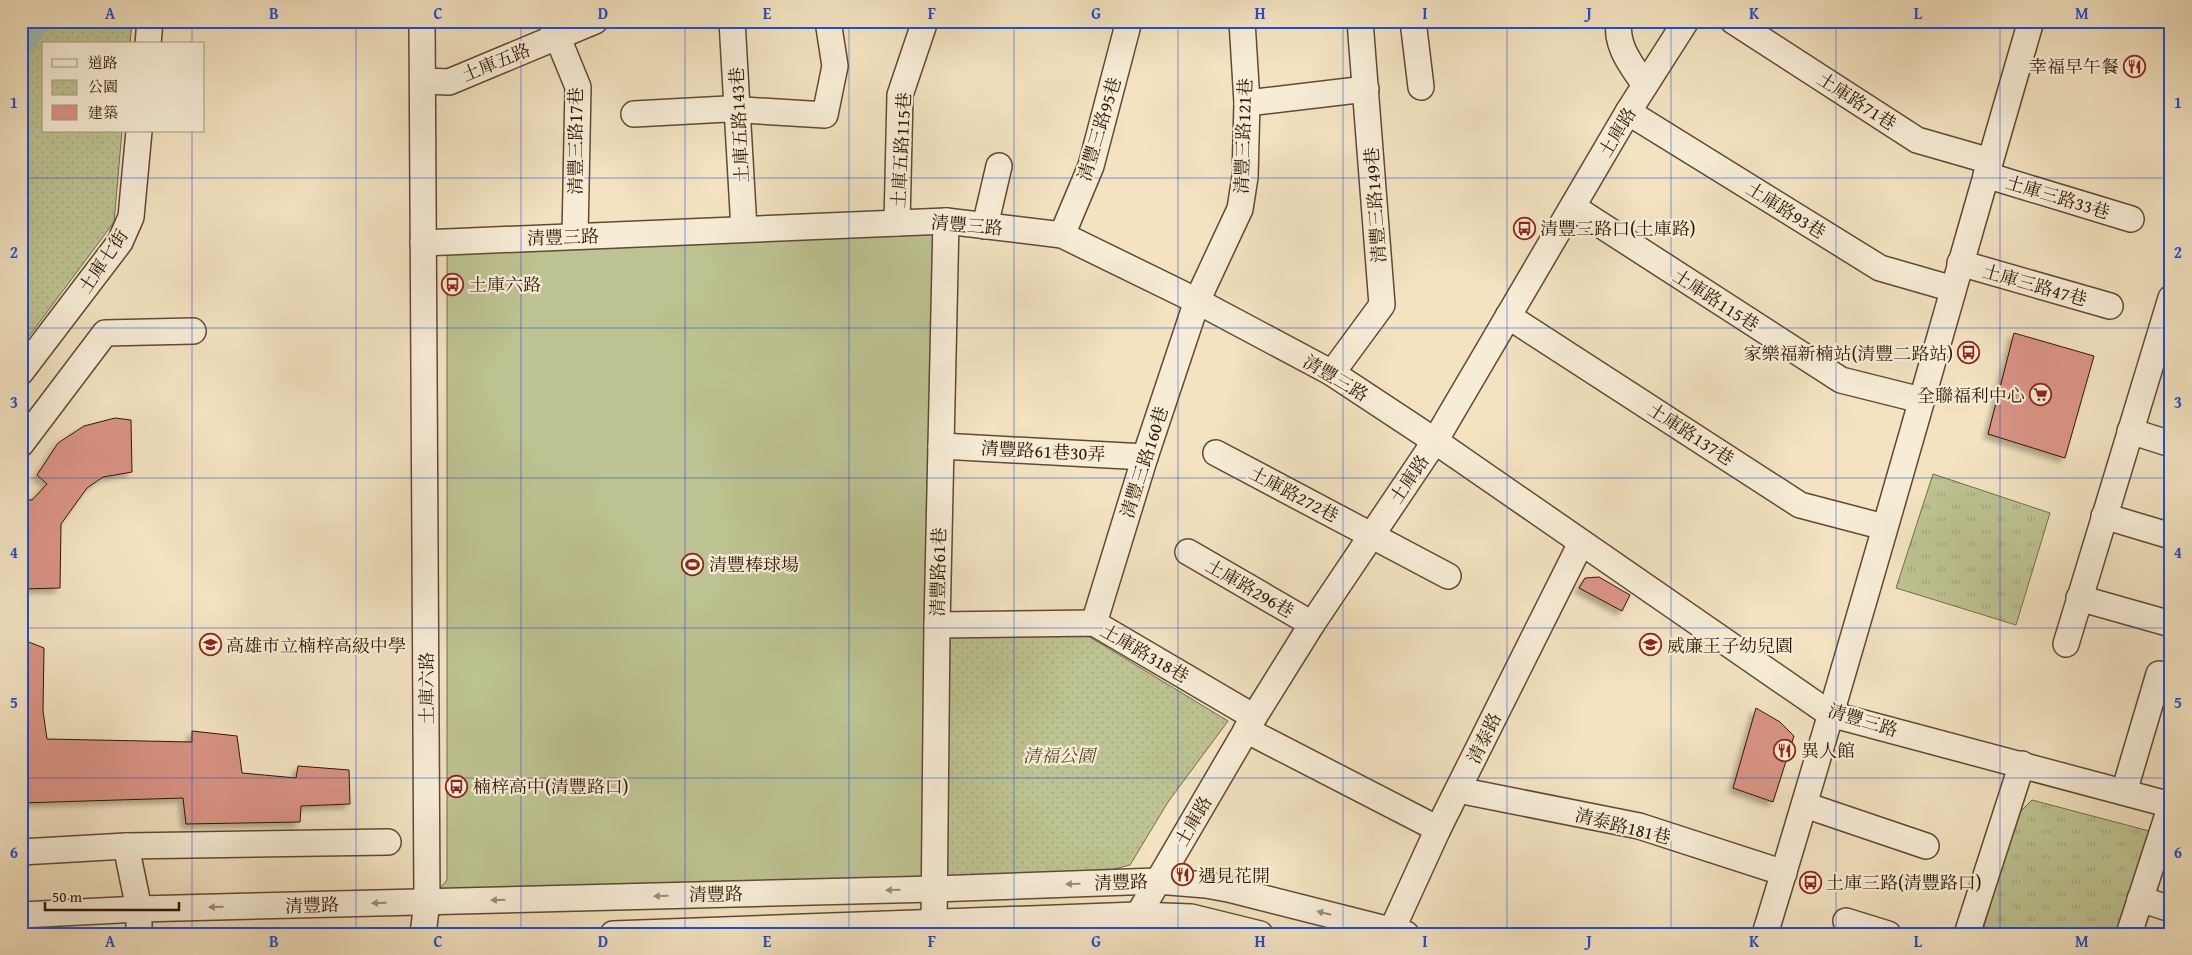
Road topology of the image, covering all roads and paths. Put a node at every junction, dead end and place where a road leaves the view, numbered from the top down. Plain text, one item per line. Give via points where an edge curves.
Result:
1 (150, 21) edge
2 (422, 21) edge
3 (595, 21) edge
4 (732, 21) edge
5 (828, 21) edge
6 (925, 21) edge
7 (1129, 21) edge
8 (1242, 21) edge
9 (1360, 21) edge
10 (1413, 21) edge
11 (1620, 21) edge
12 (1686, 21) edge
13 (1733, 21) edge
14 (2031, 21) edge
15 (554, 29) edge
16 (148, 42) edge
17 (424, 81) junction
18 (1645, 85) junction
19 (1421, 87) dead end
20 (1366, 89) junction
21 (1247, 102) junction
22 (738, 110) junction
23 (1628, 112) junction
24 (634, 114) dead end
25 (140, 132) edge
26 (999, 166) dead end
27 (1988, 168) junction
28 (1572, 207) junction
29 (2131, 219) dead end
30 (946, 221) junction
31 (898, 223) junction
32 (985, 226) junction
33 (744, 229) junction
34 (1062, 235) junction
35 (575, 236) junction
36 (423, 243) junction
37 (1960, 263) junction
38 (1953, 289) junction
39 (2171, 298) edge
40 (1197, 301) junction
41 (2110, 306) dead end
42 (1508, 316) junction
43 (193, 331) dead end
44 (21, 372) edge
45 (1332, 373) junction
46 (1921, 400) junction
47 (2130, 431) junction
48 (1434, 441) junction
49 (21, 444) edge
50 (2171, 444) edge
51 (941, 446) junction
52 (1216, 453) dead end
53 (1145, 457) junction
54 (2104, 516) junction
55 (1884, 528) junction
56 (1372, 534) junction
57 (2171, 536) edge
58 (1581, 543) junction
59 (1188, 552) dead end
60 (1448, 576) dead end
61 (2079, 598) junction
62 (1094, 623) junction
63 (1312, 624) junction
64 (2171, 624) edge
65 (937, 625) junction
66 (2066, 644) dead end
67 (2160, 674) dead end
68 (1830, 714) junction
69 (1250, 724) junction
70 (2022, 764) junction
71 (1458, 790) junction
72 (2124, 792) junction
73 (1805, 805) junction
74 (2171, 805) edge
75 (1438, 829) junction
76 (388, 842) dead end
77 (126, 846) junction
78 (1926, 846) dead end
79 (21, 852) edge
80 (1784, 873) junction
81 (1157, 881) junction
82 (934, 889) junction
83 (2140, 899) junction
84 (428, 902) junction
85 (2171, 909) edge
86 (21, 915) edge
87 (1846, 921) dead end
88 (139, 922) edge
89 (934, 923) junction
90 (1132, 925) edge
91 (1396, 932) edge
92 (423, 934) edge
93 (613, 934) edge
94 (1260, 934) edge
95 (1765, 934) edge
96 (1888, 934) edge
97 (1967, 934) edge
98 (2129, 934) edge

1 - 16 street
2 - 17 street, 土庫六路
3 - 15 street, 土庫五路
4 - 22 street, 土庫五路143巷
5 - 22 street via 835,66 825,115
6 - 31 street, 土庫五路115巷 via 900,95
7 - 34 street, 清豐三路95巷 via 1091,166
8 - 21 street, 清豐三路121巷
9 - 20 street, 清豐三路149巷
10 - 19 street
11 - 18 street via 1618,30 1626,58
12 - 18 street, 土庫路
13 - 27 street, 土庫路71巷 via 1917,140
14 - 27 street
15 - 17 street, 土庫五路 via 449,82
15 - 35 street, 清豐三路17巷 via 578,87
17 - 36 street, 土庫六路
18 - 23 street, 土庫路
20 - 21 street
20 - 45 street, 清豐三路149巷 via 1382,305
21 - 40 street, 清豐三路121巷 via 1245,177 1240,209
22 - 24 street
22 - 33 street, 土庫五路143巷
23 - 28 street, 土庫路
23 - 38 street, 土庫路93巷 via 1880,268
25 - 44 street, 土庫七街 via 131,217 120,242
26 - 32 street
27 - 29 street, 土庫三路33巷
27 - 37 street
28 - 42 street, 土庫路
28 - 46 street, 土庫路115巷 via 1841,380
30 - 31 street, 清豐三路
30 - 32 street, 清豐三路
30 - 51 street, 清豐路61巷
31 - 33 street, 清豐三路
32 - 34 street, 清豐三路
33 - 35 street, 清豐三路
34 - 40 street, 清豐三路
35 - 36 street, 清豐三路
36 - 84 street, 土庫六路
37 - 38 street
37 - 41 street, 土庫三路47巷
38 - 46 street
39 - 47 street
40 - 45 street, 清豐三路
40 - 53 street, 清豐三路160巷
42 - 48 street, 土庫路
42 - 55 street, 土庫路137巷 via 1800,504
43 - 49 street via 105,333
45 - 48 street, 清豐三路
46 - 55 street
47 - 50 street
47 - 54 street
48 - 56 street, 土庫路
48 - 58 street, 清豐三路
51 - 53 street, 清豐路61巷30弄
51 - 65 street, 清豐路61巷
52 - 56 street, 土庫路272巷
53 - 62 street, 清豐三路160巷
54 - 57 street
54 - 61 street
55 - 68 street
56 - 60 street, 土庫路272巷
56 - 63 street, 土庫路
58 - 68 street, 清豐三路
58 - 71 street, 清泰路
59 - 63 street, 土庫路296巷
61 - 64 street
61 - 66 street
62 - 65 street, 土庫路318巷
62 - 69 street, 土庫路318巷
63 - 69 street, 土庫路
65 - 82 street, 清豐路61巷
67 - 72 street
68 - 70 street, 清豐三路
68 - 73 street
69 - 75 street, 土庫路318巷
69 - 81 street, 土庫路
70 - 72 street, 清豐三路
70 - 97 street
71 - 75 street, 清泰路
71 - 80 street, 清泰路181巷 via 1639,826
72 - 74 street, 清豐三路
73 - 78 street
73 - 80 street
74 - 83 street
75 - 91 street, 清泰路
76 - 77 street
77 - 79 street
77 - 88 street
80 - 95 street
81 -> 82 street, 清豐路
81 - 90 street, 土庫路
91 -> 81 street, 清豐路 via 1228,889
82 -> 84 street, 清豐路
82 - 89 street, 清豐路61巷
83 - 85 street
83 - 98 street
84 -> 88 street, 清豐路
84 - 92 street, 土庫六路
86 - 88 street, 清豐路
87 - 96 street
89 - 90 street, 清豐路
89 - 93 street, 清豐路
90 - 94 street, 清豐路 via 1191,917

